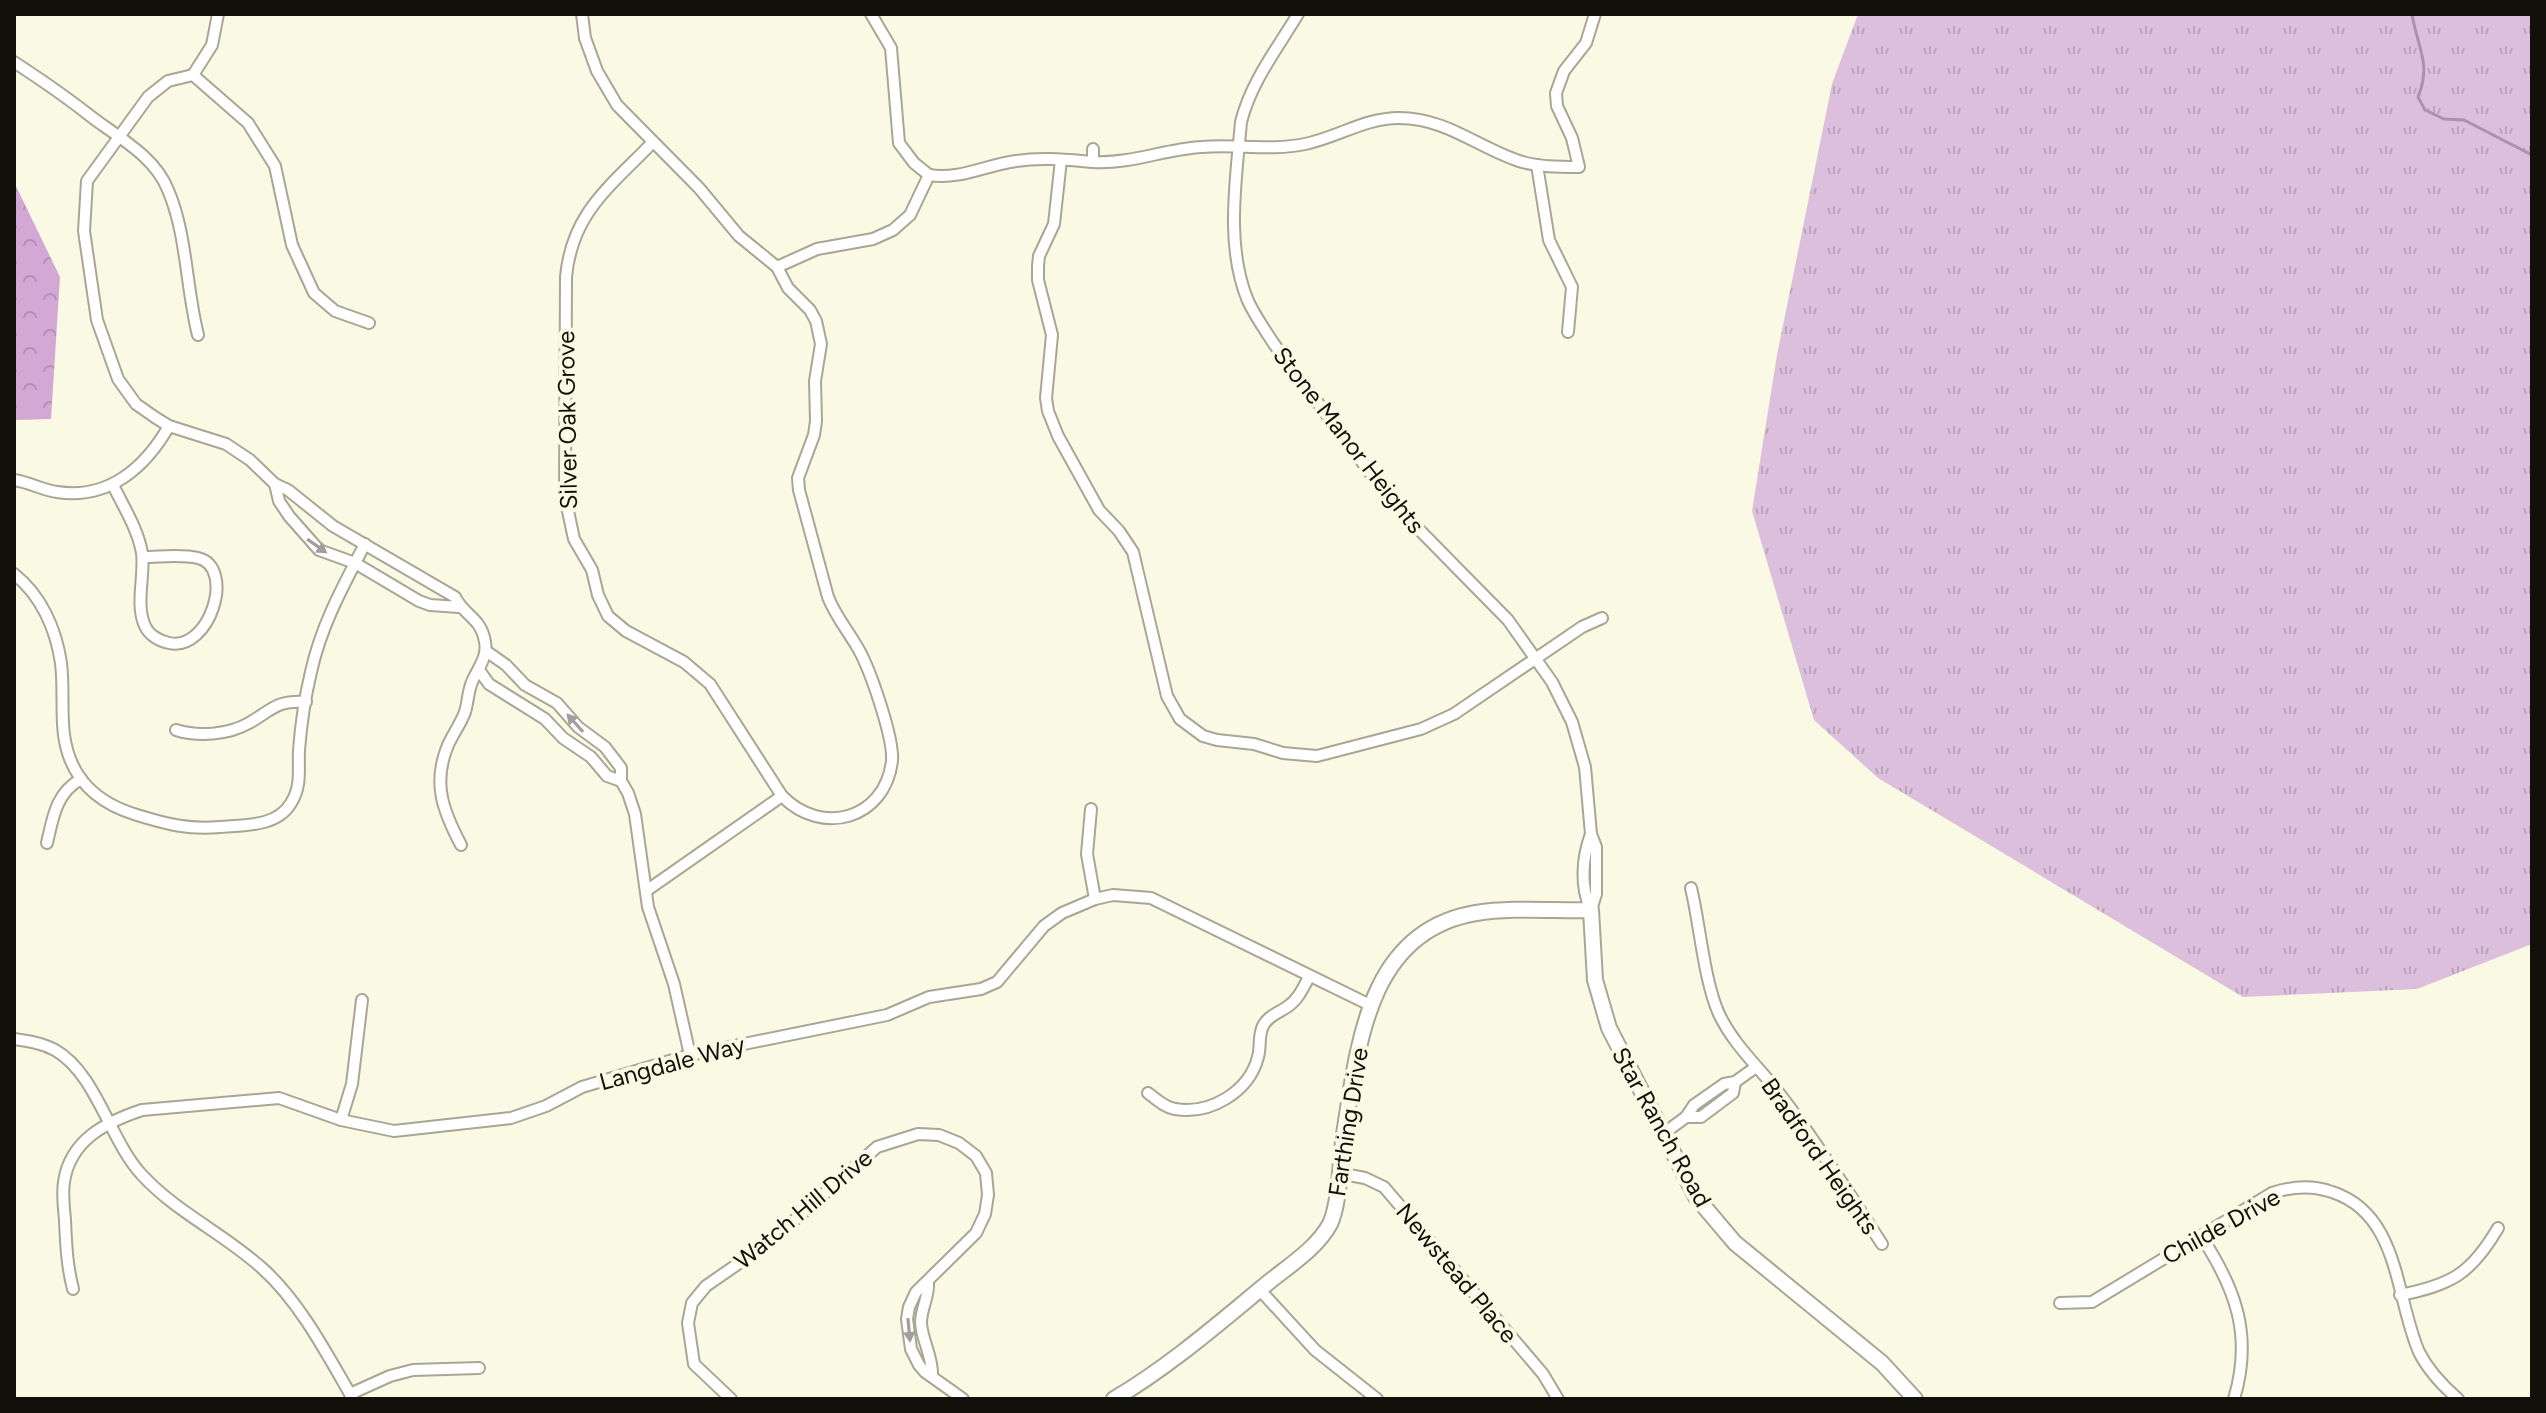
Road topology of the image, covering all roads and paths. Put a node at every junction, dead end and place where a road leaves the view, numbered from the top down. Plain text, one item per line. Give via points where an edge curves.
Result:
1 (218, 14) edge
2 (582, 14) edge
3 (871, 14) edge
4 (1298, 14) edge
5 (1595, 14) edge
6 (14, 62) edge
7 (193, 75) junction
8 (118, 137) junction
9 (653, 142) junction
10 (1239, 148) junction
11 (1093, 149) dead end
12 (1061, 160) junction
13 (1093, 162) junction
14 (1537, 165) junction
15 (929, 175) junction
16 (777, 267) junction
17 (369, 323) dead end
18 (1568, 332) dead end
19 (198, 335) dead end
20 (169, 426) junction
21 (14, 480) edge
22 (275, 484) junction
23 (113, 485) junction
24 (365, 544) junction
25 (143, 557) junction
26 (355, 563) junction
27 (14, 574) edge
28 (459, 607) junction
29 (1602, 618) dead end
30 (486, 651) junction
31 (1536, 657) junction
32 (479, 670) junction
33 (525, 685) junction
34 (306, 702) junction
35 (514, 702) junction
36 (176, 730) dead end
37 (81, 779) junction
38 (621, 781) junction
39 (782, 796) junction
40 (1091, 809) dead end
41 (47, 843) dead end
42 (461, 845) dead end
43 (1691, 888) dead end
44 (646, 891) junction
45 (1095, 899) junction
46 (1591, 910) junction
47 (1309, 977) junction
48 (362, 1000) dead end
49 (1370, 1005) junction
50 (14, 1039) edge
51 (690, 1055) junction
52 (1756, 1067) junction
53 (1148, 1093) dead end
54 (341, 1120) junction
55 (109, 1124) junction
56 (1663, 1134) junction
57 (1338, 1173) junction
58 (2498, 1228) dead end
59 (2201, 1236) junction
60 (1882, 1244) dead end
61 (73, 1289) dead end
62 (1260, 1290) junction
63 (2400, 1295) junction
64 (2060, 1303) dead end
65 (479, 1368) dead end
66 (352, 1396) edge
67 (731, 1399) edge
68 (963, 1399) edge
69 (1114, 1399) edge
70 (1377, 1399) edge
71 (1558, 1399) edge
72 (1915, 1399) edge
73 (2234, 1399) edge
74 (2458, 1399) edge

1 - 7 street via 212,45
2 - 9 street, Silver Oak Grove via 597,71 617,105
3 - 15 street via 891,48 899,143
4 - 10 street, Stone Manor Heights via 1250,95
5 - 14 street via 1586,43 1558,82 1557,106 1579,167
6 - 8 street
7 - 8 street via 168,81 148,97
7 - 17 street via 248,123 275,166 292,245 314,293 335,311
8 - 19 street via 158,172 169,191
8 - 20 street via 87,181 84,231 97,320 118,379 136,404
9 - 16 street, Silver Oak Grove via 739,236
9 - 39 street, Silver Oak Grove via 589,209 570,246 566,513 608,616 710,684
10 - 13 street via 1202,146 1127,162
10 - 14 street via 1307,143 1367,122 1408,118 1455,129
10 - 31 street, Stone Manor Heights via 1235,238 1243,285 1257,317 1392,502 1508,620
11 - 13 street
12 - 13 street
12 - 15 street
12 - 31 street via 1054,224 1038,266 1052,335 1048,411 1099,510 1133,552 1167,696 1180,719 1217,740 1317,756 1429,726
14 - 18 street via 1552,249 1572,287
15 - 16 street via 910,215 893,230 817,249
16 - 39 street, Silver Oak Grove via 788,288 810,310 821,344 814,435 798,478 801,503 833,610 863,658 892,753 881,791 850,815 805,815
20 - 22 street via 226,444
20 - 23 street via 145,460
21 - 23 street via 68,493
22 - 24 street
22 -> 26 street via 279,501 308,541
23 - 25 street
24 - 26 street
24 - 28 street via 455,597
25 - 25 street via 198,558 213,567 216,596 196,638 173,644 151,635 145,626
26 - 28 street via 419,601
26 - 34 street via 328,616
27 - 37 street via 39,599 60,659 64,737
28 - 30 street via 482,629
29 - 31 street
30 - 32 street
30 - 33 street
31 - 46 street, Stone Manor Heights via 1580,745 1596,847
32 - 35 street
32 - 42 street via 440,774 444,814
33 - 35 street
38 -> 33 street via 621,768 605,747 557,703
34 - 36 street via 274,705 232,731
34 - 37 street via 296,794 289,807 260,824 172,826 113,808
35 - 38 street via 545,719 607,776
37 - 41 street via 56,803
38 - 44 street via 635,814
39 - 44 street
40 - 45 street via 1087,854
43 - 52 street, Bradford Heights via 1717,1010
44 - 51 street
45 - 47 street, Langdale Way via 1130,895 1173,906
45 - 51 street, Langdale Way via 1044,926 997,982 981,989 929,997 887,1015
46 - 49 street, Farthing Drive via 1459,917 1404,950
46 - 56 street, Star Ranch Road via 1599,1002
47 - 49 street, Langdale Way
47 - 53 street via 1288,1007 1263,1025 1253,1069 1226,1099 1207,1107 1175,1109
48 - 54 street via 354,1073
49 - 57 street, Farthing Drive
50 - 55 street via 56,1051 74,1065
51 - 54 street, Langdale Way via 582,1087 511,1118 394,1131
52 - 56 street, Bradford Heights via 1701,1117 1686,1117
52 - 60 street, Bradford Heights via 1809,1133
54 - 55 street, Langdale Way via 279,1098 142,1110
55 - 61 street, Langdale Way via 78,1146 63,1183
55 - 66 street via 156,1190 261,1267 286,1292
56 - 72 street, Star Ranch Road via 1696,1197 1735,1243 1882,1363
57 - 62 street, Farthing Drive via 1333,1216 1323,1234
57 - 71 street, Newstead Place via 1384,1187 1543,1374
58 - 63 street via 2465,1271
59 - 63 street, Childe Drive via 2272,1193 2304,1187 2328,1191 2352,1201 2373,1220 2387,1245
59 - 64 street, Childe Drive via 2092,1302
59 - 73 street via 2235,1297 2241,1363
62 - 69 street, Farthing Drive via 1161,1369
62 - 70 street via 1315,1350
63 - 74 street, Childe Drive via 2421,1355
65 - 66 street via 413,1370
67 - 68 street, Watch Hill Drive via 694,1364 688,1323 692,1303 877,1147 918,1134 959,1143 986,1173 985,1214 976,1233 911,1300 908,1329 915,1358 925,1372

